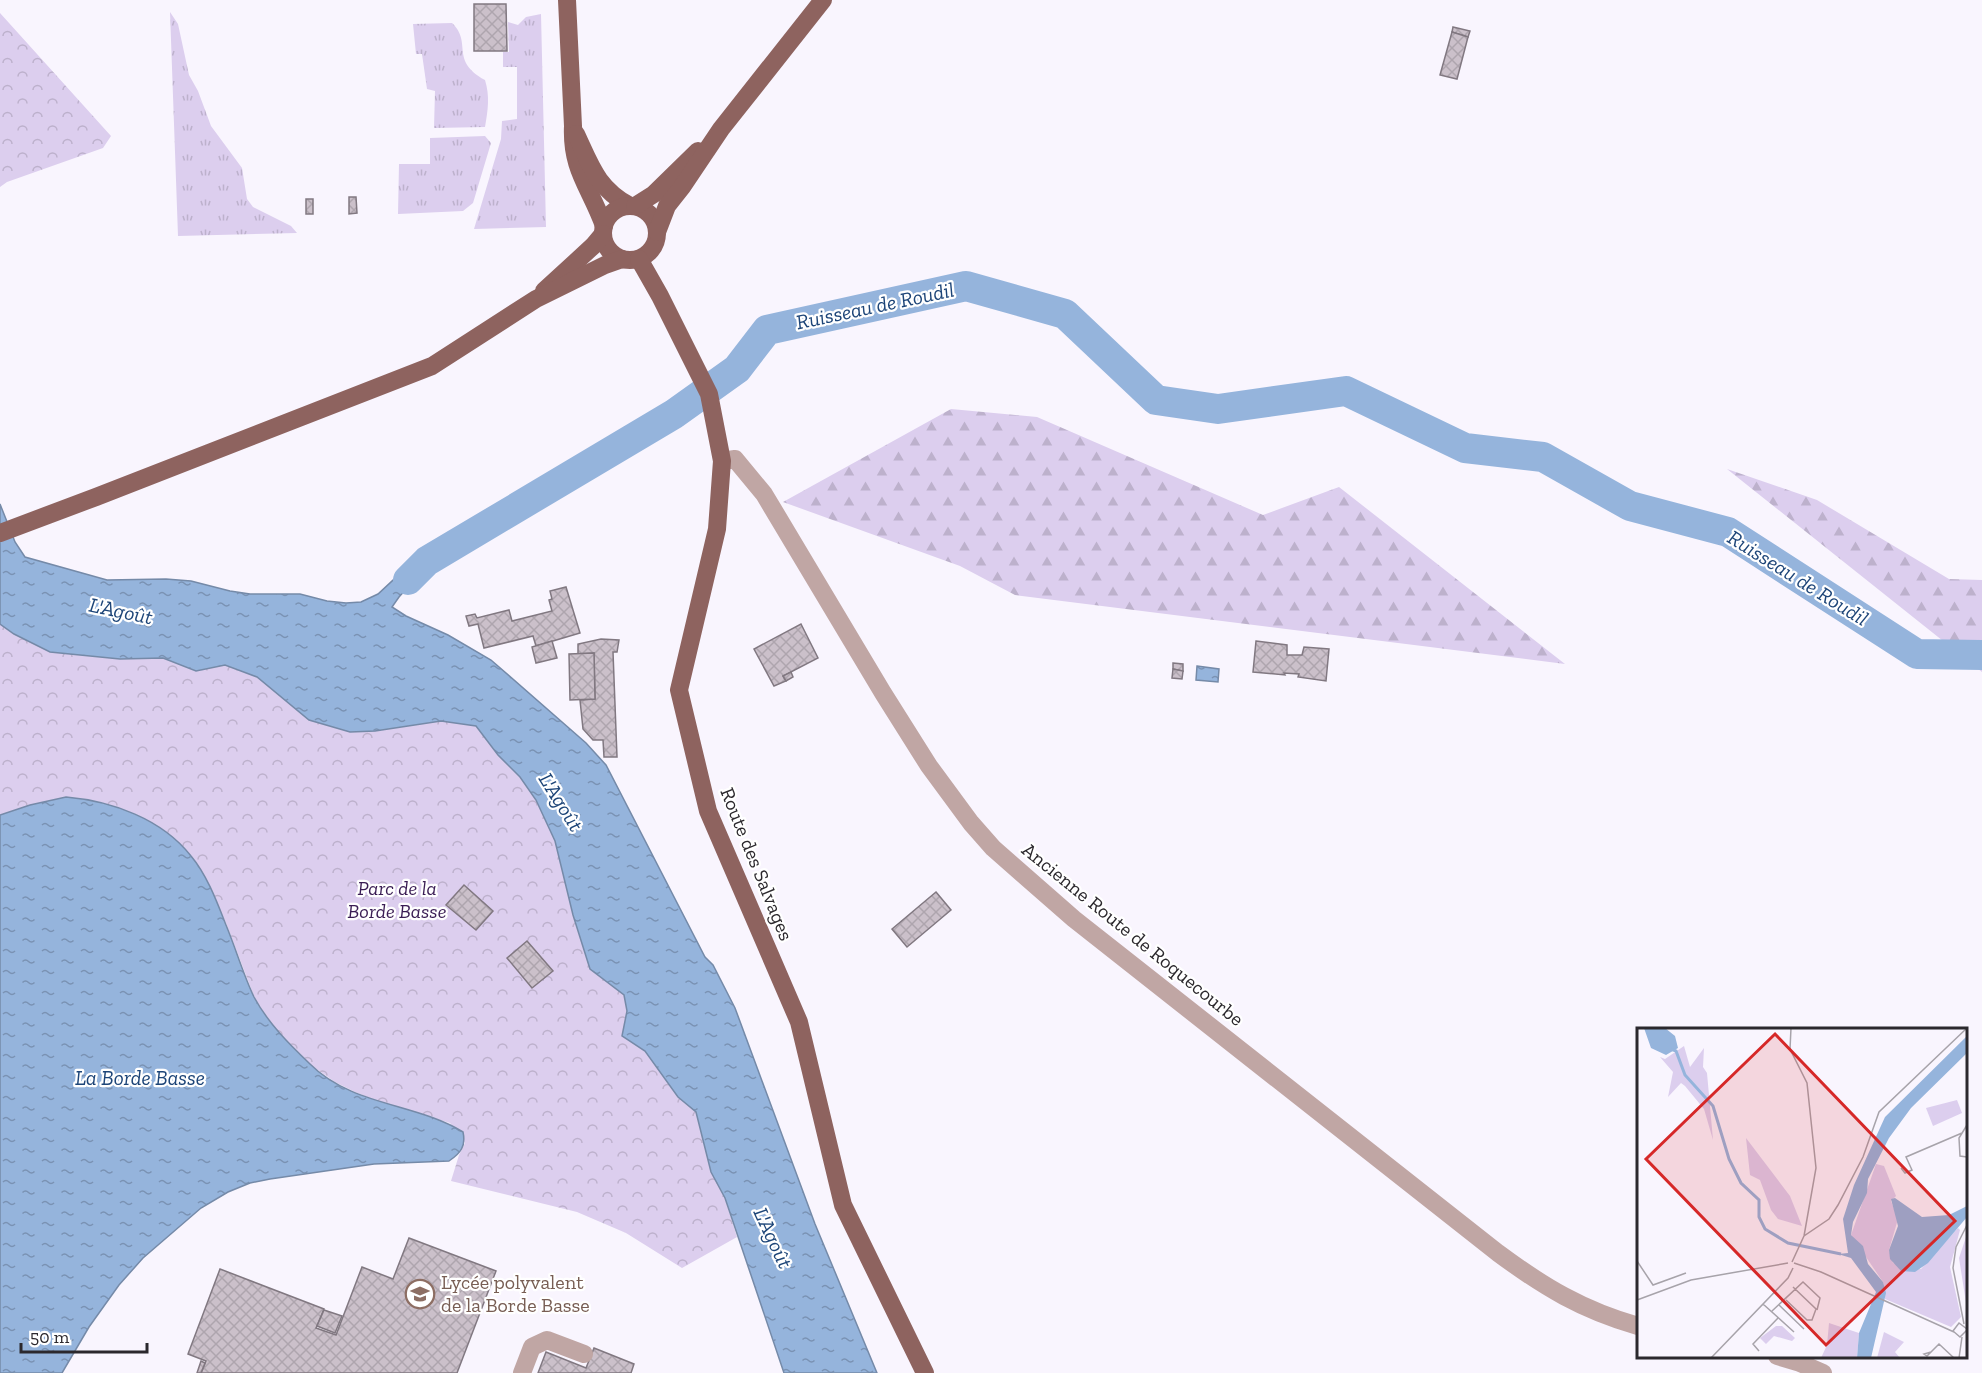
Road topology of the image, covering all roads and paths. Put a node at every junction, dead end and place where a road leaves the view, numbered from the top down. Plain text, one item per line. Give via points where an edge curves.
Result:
1 (567, 0) edge
2 (823, 0) edge
3 (573, 126) junction
4 (721, 129) junction
5 (633, 206) junction
6 (603, 230) junction
7 (657, 232) junction
8 (631, 259) junction
9 (537, 299) junction
10 (722, 460) junction
11 (0, 532) edge
12 (1637, 1326) edge
13 (584, 1354) dead end
14 (1784, 1358) edge
15 (522, 1373) edge
16 (925, 1373) edge
17 (1823, 1373) edge

1 - 3 main road
2 - 4 main road
3 - 5 main road via 598,180
3 - 6 main road via 577,168 596,204
4 - 5 main road via 654,194
4 - 7 main road via 667,206
5 - 6 main road via 614,211
5 - 7 main road via 648,213
6 - 8 main road via 608,250
6 - 9 main road via 593,246
7 - 8 main road via 653,248
8 - 9 main road via 605,265
8 - 10 main road, Route des Salvages via 660,296 707,391
9 - 11 main road via 432,366
10 - 12 street, Ancienne Route de Roquecourbe via 735,459 764,494 929,766 971,823 1013,867 1097,938 1513,1264 1566,1299
10 - 16 main road, Route des Salvages via 717,529 679,690 708,811 799,1022 843,1205
13 - 15 street via 547,1340 532,1347
14 - 17 street

